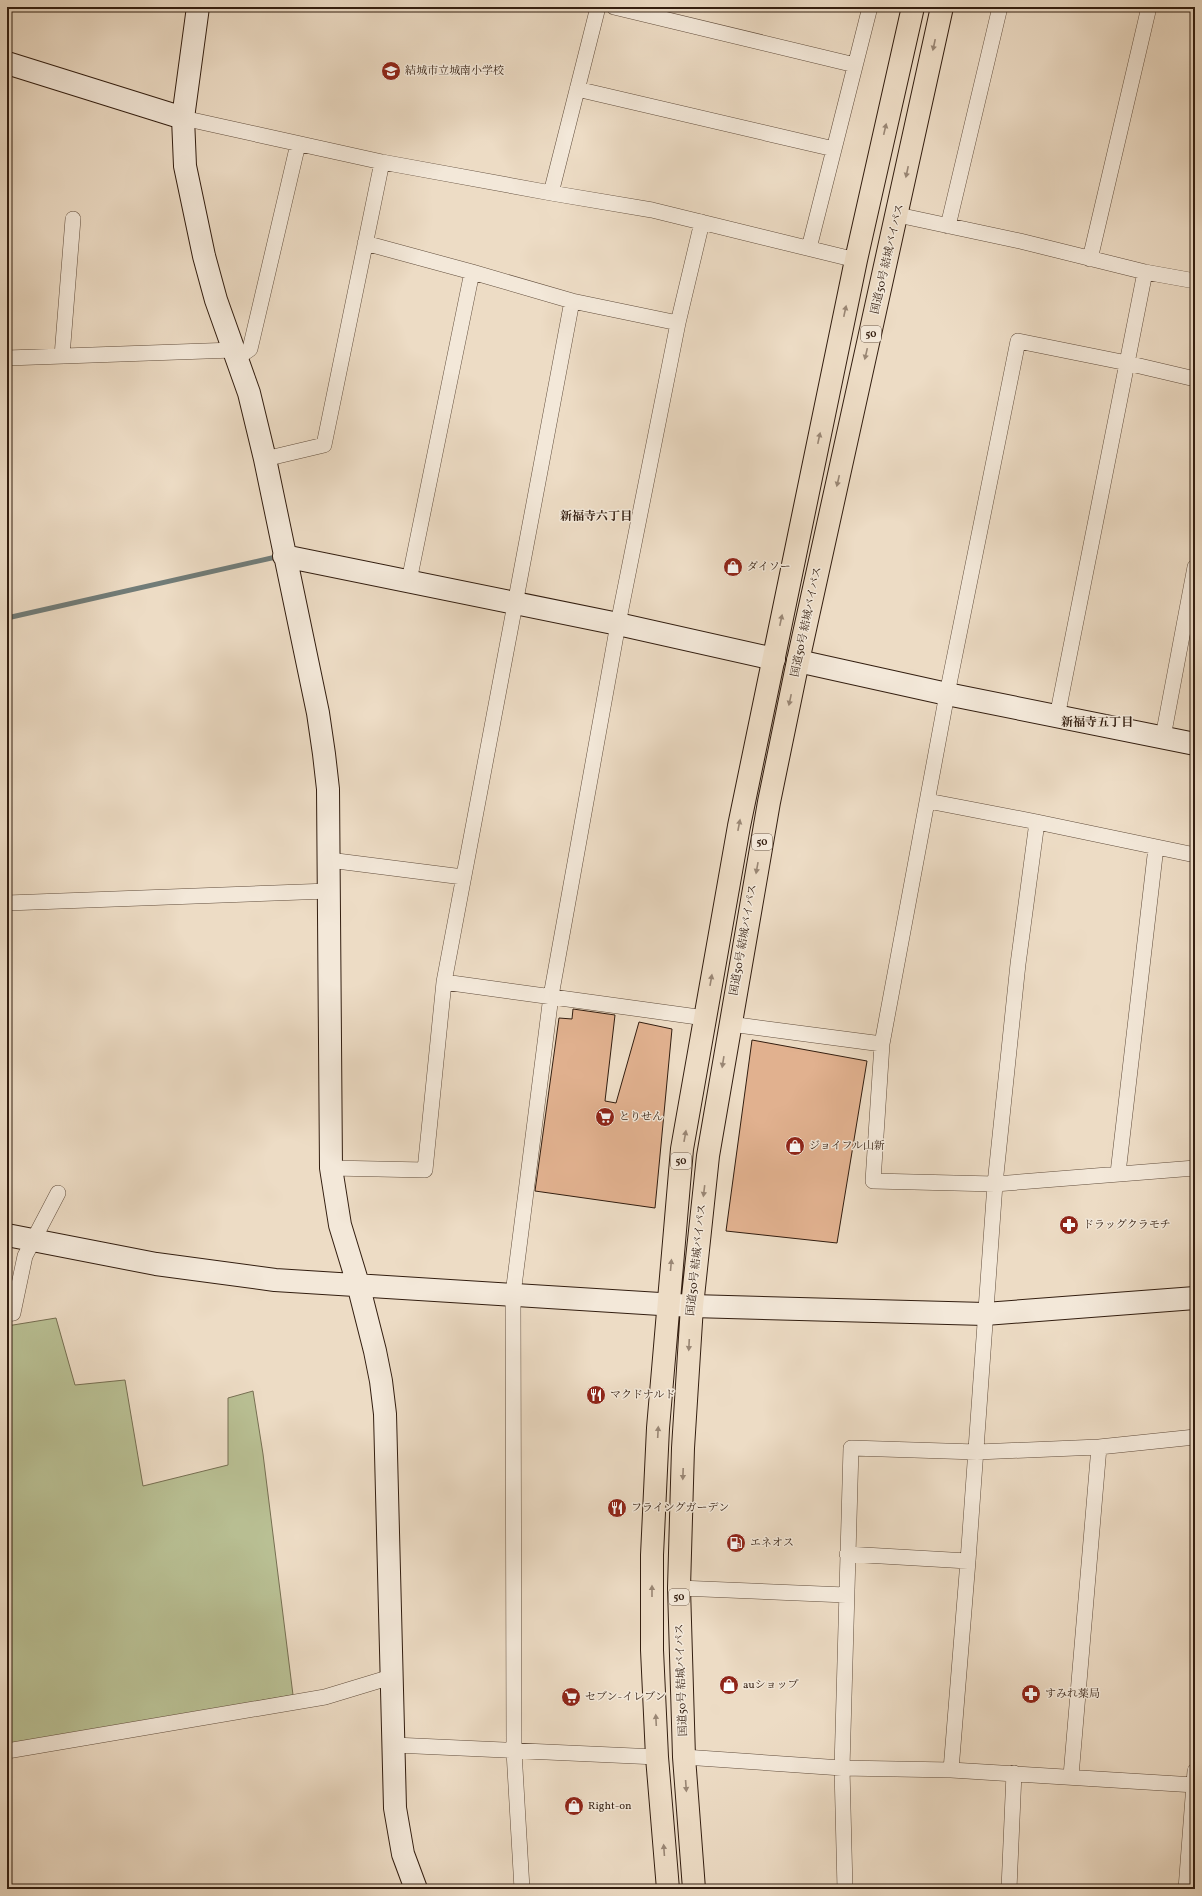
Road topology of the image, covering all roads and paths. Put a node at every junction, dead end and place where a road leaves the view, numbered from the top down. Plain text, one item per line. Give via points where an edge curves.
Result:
1 (198, 7) edge
2 (598, 7) edge
3 (614, 7) edge
4 (870, 7) edge
5 (913, 7) edge
6 (942, 7) edge
7 (1000, 7) edge
8 (1149, 7) edge
9 (8, 61) edge
10 (855, 66) junction
11 (577, 89) junction
12 (183, 118) junction
13 (298, 144) junction
14 (834, 148) junction
15 (382, 162) junction
16 (551, 193) junction
17 (898, 215) junction
18 (73, 219) dead end
19 (702, 222) junction
20 (948, 226) junction
21 (365, 243) junction
22 (809, 248) junction
23 (1090, 259) junction
24 (856, 260) junction
25 (472, 272) junction
26 (1145, 272) junction
27 (1195, 280) edge
28 (572, 301) junction
29 (678, 323) junction
30 (236, 354) junction
31 (62, 356) junction
32 (7, 358) edge
33 (1127, 362) junction
34 (1195, 379) edge
35 (266, 459) junction
36 (284, 556) junction
37 (1195, 567) edge
38 (409, 581) junction
39 (515, 602) junction
40 (618, 624) junction
41 (774, 659) junction
42 (798, 662) junction
43 (947, 694) junction
44 (1057, 717) junction
45 (1163, 737) junction
46 (1195, 744) edge
47 (928, 801) junction
48 (1037, 822) junction
49 (1156, 847) junction
50 (1195, 856) edge
51 (329, 860) junction
52 (463, 877) junction
53 (329, 891) junction
54 (7, 903) edge
55 (444, 982) junction
56 (551, 996) junction
57 (704, 1018) junction
58 (730, 1024) junction
59 (882, 1044) junction
60 (331, 1168) junction
61 (1195, 1168) edge
62 (1118, 1173) junction
63 (994, 1184) junction
64 (58, 1193) dead end
65 (7, 1235) edge
66 (33, 1241) junction
67 (358, 1284) junction
68 (513, 1294) junction
69 (1195, 1298) edge
70 (668, 1304) junction
71 (692, 1306) junction
72 (7, 1314) edge
73 (985, 1314) junction
74 (1195, 1437) edge
75 (1099, 1447) junction
76 (977, 1452) junction
77 (847, 1554) junction
78 (968, 1561) junction
79 (679, 1588) junction
80 (846, 1595) junction
81 (391, 1676) junction
82 (394, 1745) junction
83 (7, 1751) edge
84 (514, 1751) junction
85 (657, 1757) junction
86 (684, 1757) junction
87 (842, 1768) junction
88 (951, 1770) junction
89 (1014, 1773) junction
90 (1072, 1776) junction
91 (1195, 1780) edge
92 (416, 1889) edge
93 (522, 1889) edge
94 (668, 1889) edge
95 (694, 1889) edge
96 (845, 1889) edge
97 (1009, 1889) edge
98 (1186, 1889) edge

1 - 12 street
2 - 11 street
3 - 10 street
4 - 10 street
24 -> 5 highway, 50
6 -> 17 highway, 国道50号 結城バイパス / 50
7 - 20 street
8 - 23 street
9 - 12 street
10 - 14 street
11 - 14 street
11 - 16 street
12 - 13 street
12 - 30 street via 185,166 194,213 216,300
13 - 15 street
13 - 30 street via 250,349
14 - 22 street
15 - 16 street
15 - 21 street
16 - 19 street via 652,210
17 - 20 street
17 -> 42 highway, 国道50号 結城バイパス / 50
18 - 31 street
19 - 22 street
19 - 29 street
20 - 23 street
21 - 25 street
21 - 35 street via 324,445
22 - 24 street
23 - 26 street
41 -> 24 highway, 50
25 - 28 street
25 - 38 street
26 - 27 street
26 - 33 street
28 - 29 street
28 - 39 street
29 - 40 street
30 - 31 street
30 - 35 street
31 - 32 street
33 - 34 street
33 - 43 street via 1018,341
33 - 44 street
35 - 36 street
36 - 38 street
36 - 51 street via 318,713 328,789
37 - 45 street
38 - 39 street
39 - 40 street
39 - 52 street
40 - 41 street
40 - 56 street
57 -> 41 highway, 50 via 739,826
42 - 43 street
42 -> 58 highway, 国道50号 結城バイパス / 50 via 769,802
43 - 44 street
43 - 47 street
44 - 45 street
45 - 46 street
47 - 48 street
47 - 59 street via 898,948
48 - 49 street
48 - 63 street via 1018,964
49 - 50 street
49 - 62 street
51 - 52 street
51 - 53 street
52 - 55 street
53 - 54 street
53 - 60 street
55 - 56 street
55 - 60 street via 425,1170
56 - 57 street
56 - 68 street
70 -> 57 highway, 50 via 682,1149
58 - 59 street
58 -> 71 highway, 国道50号 結城バイパス / 50 via 708,1156
59 - 63 street via 873,1181
60 - 67 street via 340,1225
61 - 62 street
62 - 63 street
63 - 73 street
64 - 66 street
65 - 66 street
66 - 67 street via 204,1272 275,1280
66 - 72 street via 25,1256 13,1313
67 - 68 street
67 - 81 street via 381,1381 385,1414
68 - 70 street
68 - 84 street
69 - 73 street
70 - 71 street
85 -> 70 highway, 50 via 652,1650 652,1555 658,1428
71 - 73 street
71 -> 79 highway, 国道50号 結城バイパス / 50 via 683,1448
73 - 76 street
74 - 75 street
75 - 76 street
75 - 90 street
76 - 77 street via 851,1448
76 - 78 street
77 - 78 street
77 - 80 street
78 - 88 street
79 - 80 street
79 - 86 highway, 国道50号 結城バイパス / 50
80 - 87 street
81 - 82 street
81 - 83 street via 325,1697
82 - 84 street
82 - 92 street via 399,1835
84 - 85 street
84 - 93 street
94 -> 85 highway, 50
86 - 87 street
86 -> 95 highway, 国道50号 結城バイパス / 50
87 - 88 street
87 - 96 street
88 - 89 street
89 - 90 street
89 - 97 street
90 - 91 street
91 - 98 street

